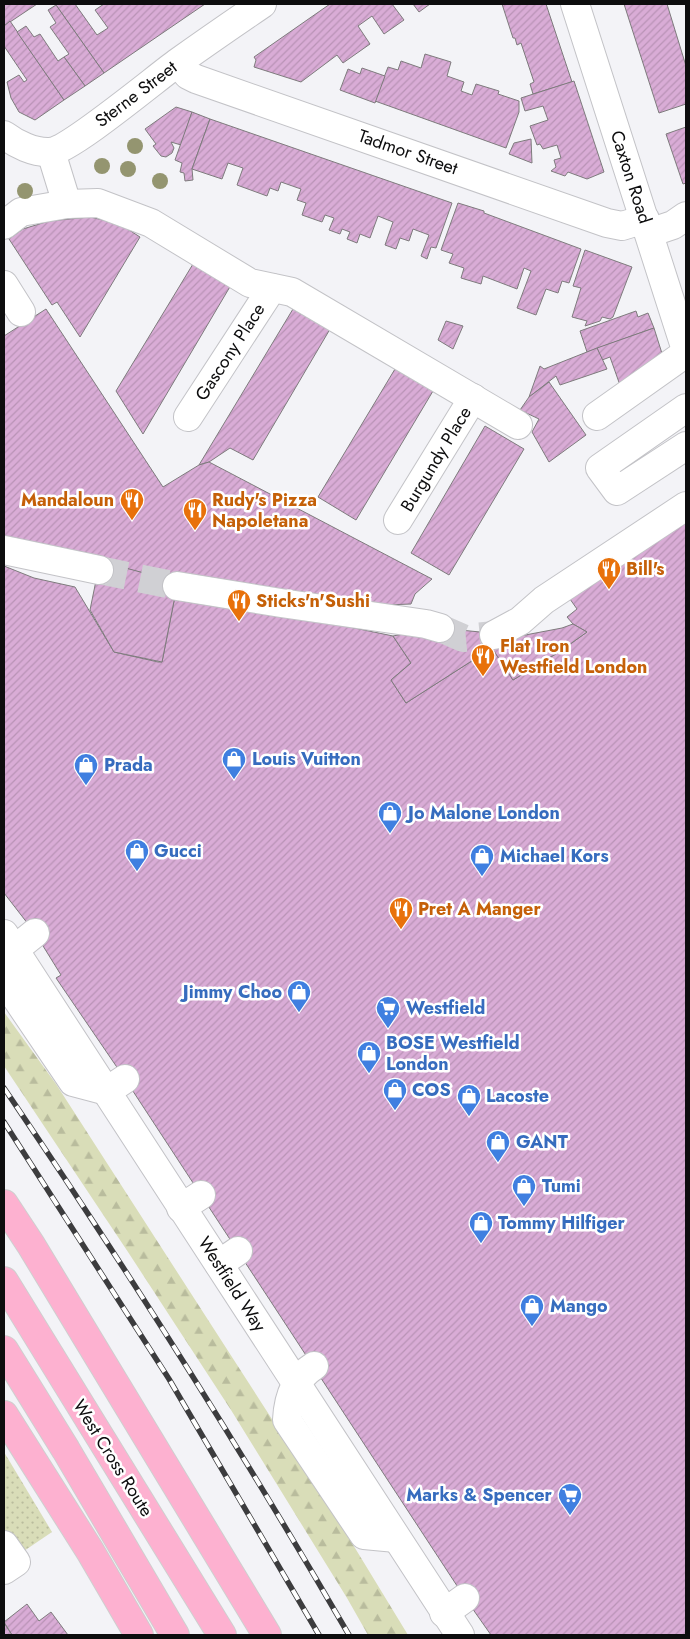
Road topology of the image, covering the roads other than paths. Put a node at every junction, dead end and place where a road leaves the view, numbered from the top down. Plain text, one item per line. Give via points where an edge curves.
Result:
1 (262, 4) edge
2 (575, 4) edge
3 (178, 63) junction
4 (4, 135) edge
5 (51, 152) junction
6 (67, 204) junction
7 (686, 216) edge
8 (4, 225) edge
9 (647, 226) junction
10 (4, 285) edge
11 (272, 288) junction
12 (21, 312) dead end
13 (686, 352) edge
14 (473, 398) junction
15 (686, 408) edge
16 (597, 416) dead end
17 (188, 417) dead end
18 (518, 425) dead end
19 (686, 446) edge
20 (686, 506) edge
21 (398, 520) dead end
22 (4, 550) edge
23 (99, 570) tunnel mouth
24 (177, 586) tunnel mouth
25 (440, 628) tunnel mouth
26 (494, 635) tunnel mouth
27 (14, 944) edge
28 (4, 980) edge
29 (116, 1085) junction
30 (4, 1204) edge
31 (4, 1281) edge
32 (4, 1350) edge
33 (4, 1415) edge
34 (4, 1545) edge
35 (4, 1570) edge
36 (139, 1635) edge
37 (175, 1635) edge
38 (222, 1635) edge
39 (267, 1635) edge
40 (460, 1635) edge

1 - 3 street, Sterne Street
2 - 9 street, Caxton Road
3 - 5 street, Sterne Street via 82,134
3 - 9 street, Tadmor Street via 196,79 607,223
4 - 5 street via 34,150
5 - 6 street
6 - 8 street via 21,212
6 - 11 street via 98,203 151,223 250,283
7 - 9 street, Tadmor Street via 673,225
9 - 13 street, Caxton Road
10 - 12 street
11 - 14 street via 292,292
11 - 17 street, Gascony Place
13 - 16 street
14 - 18 street
14 - 21 street, Burgundy Place
15 - 19 street via 600,468 617,491
20 - 26 street via 544,600 520,621
22 - 23 street
24 - 25 street
27 - 29 street, Westfield Way
28 - 29 street via 73,1082
29 - 40 street, Westfield Way via 305,1375 396,1538 454,1606
30 - 39 highway
31 - 38 highway, West Cross Route
32 - 37 highway, West Cross Route
33 - 36 highway
34 - 35 street via 16,1562

